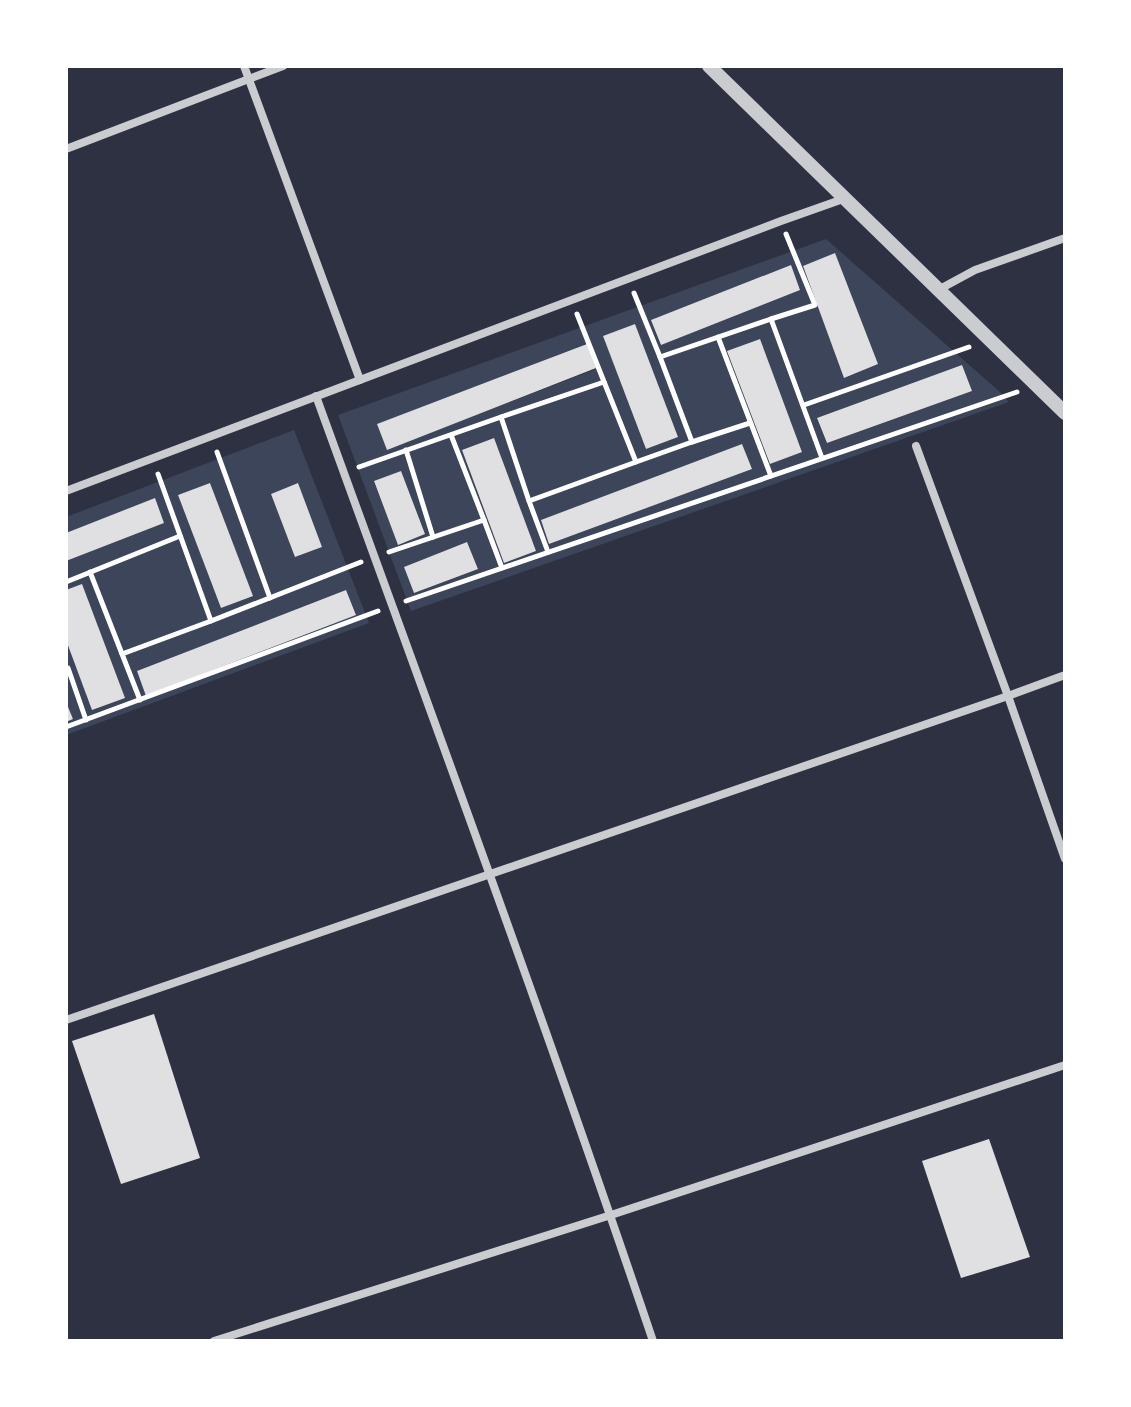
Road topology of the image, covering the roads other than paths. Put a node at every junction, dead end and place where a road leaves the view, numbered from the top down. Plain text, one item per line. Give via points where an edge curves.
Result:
1 (244, 66) edge
2 (283, 66) edge
3 (709, 66) edge
4 (249, 80) junction
5 (66, 149) edge
6 (846, 198) junction
7 (1065, 238) edge
8 (937, 290) junction
9 (360, 380) junction
10 (316, 396) junction
11 (1065, 413) edge
12 (916, 446) dead end
13 (66, 491) edge
14 (1065, 675) edge
15 (1008, 696) junction
16 (1065, 859) edge
17 (489, 874) junction
18 (66, 1020) edge
19 (1065, 1065) edge
20 (611, 1215) junction
21 (214, 1341) edge
22 (653, 1341) edge

1 - 4 street
2 - 4 street
3 - 6 street
4 - 5 street
4 - 9 street
6 - 8 street
6 - 9 street
7 - 8 street via 975,270
8 - 11 street
9 - 10 street
10 - 13 street
10 - 17 street
12 - 15 street
14 - 15 street
15 - 16 street
15 - 17 street
17 - 18 street
17 - 20 street
19 - 20 street
20 - 21 street
20 - 22 street

